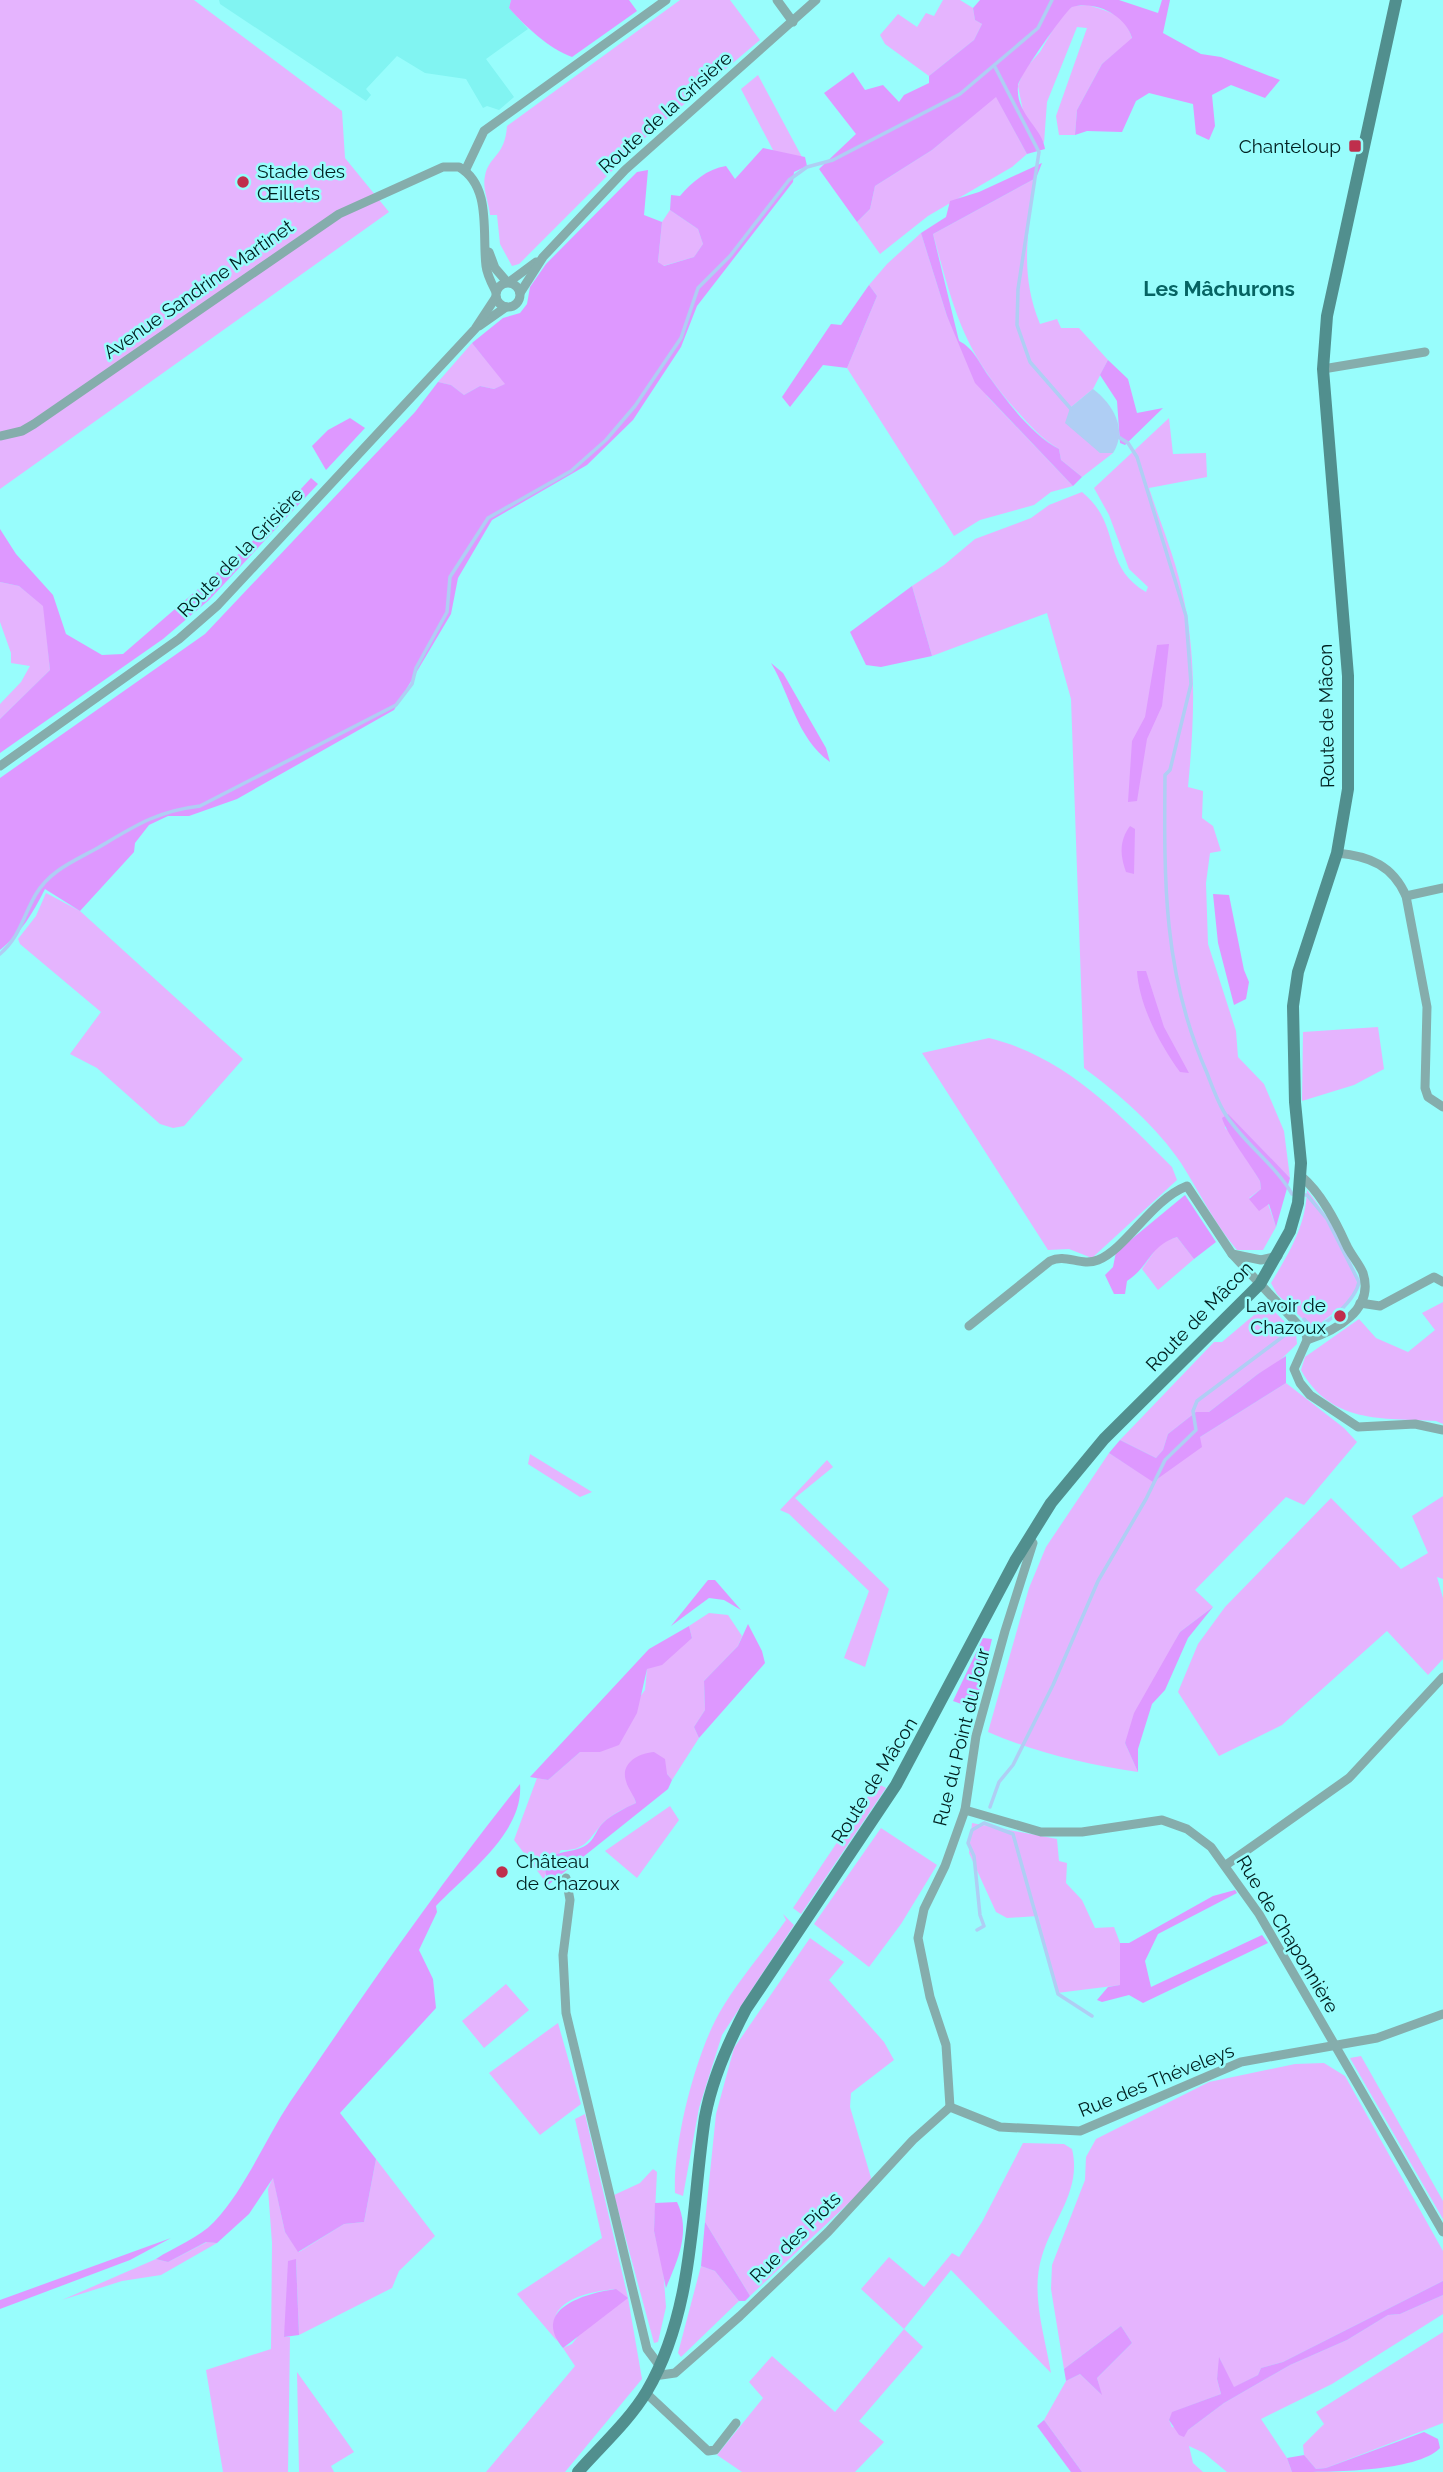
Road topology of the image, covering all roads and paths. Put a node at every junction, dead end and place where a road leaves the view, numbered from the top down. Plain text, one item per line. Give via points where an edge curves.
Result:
1 (666, 0) edge
2 (777, 0) edge
3 (816, 0) edge
4 (1396, 0) edge
5 (793, 22) junction
6 (465, 171) junction
7 (486, 244) junction
8 (543, 257) junction
9 (508, 282) junction
10 (520, 293) junction
11 (496, 295) junction
12 (506, 307) junction
13 (475, 329) junction
14 (1425, 352) dead end
15 (1323, 369) junction
16 (0, 436) edge
17 (0, 766) edge
18 (1337, 853) junction
19 (1443, 888) edge
20 (1406, 896) junction
21 (1443, 1107) edge
22 (1299, 1189) junction
23 (1232, 1254) junction
24 (1278, 1256) junction
25 (1443, 1282) edge
26 (1260, 1284) junction
27 (1360, 1303) junction
28 (969, 1326) dead end
29 (1307, 1340) junction
30 (1443, 1430) edge
31 (1029, 1538) junction
32 (1443, 1677) edge
33 (965, 1810) junction
34 (1226, 1865) junction
35 (566, 1878) dead end
36 (1443, 2014) edge
37 (1335, 2047) junction
38 (950, 2106) junction
39 (1443, 2232) edge
40 (657, 2370) junction
41 (646, 2393) junction
42 (736, 2423) dead end
43 (578, 2472) edge

1 - 6 street via 484,131
2 - 5 street
3 - 5 street, Route de la Grisière
4 - 15 street, Route de Mâcon via 1327,316
5 - 8 street, Route de la Grisière via 634,162
6 - 7 street via 481,198
6 - 16 street, Avenue Sandrine Martinet via 443,167 339,214 34,424
7 - 9 street via 495,268
7 - 11 street via 487,271
8 - 9 street, Route de la Grisière
8 - 10 street, Route de la Grisière
9 - 10 street
9 - 11 street, Route de la Grisière via 500,285
10 - 12 street, Route de la Grisière via 515,305
11 - 12 street
11 - 13 street, Route de la Grisière
12 - 13 street, Route de la Grisière
13 - 17 street, Route de la Grisière via 218,605 179,639
14 - 15 street
15 - 18 street, Route de Mâcon via 1348,676 1348,789
18 - 20 street via 1385,866
18 - 22 street, Route de Mâcon via 1298,972 1293,1006
19 - 20 street
20 - 21 street via 1427,1007 1425,1088 1428,1097
22 - 24 street, Route de Mâcon
22 - 27 street via 1314,1187 1362,1272 1365,1291
23 - 24 street via 1261,1260
23 - 26 street
23 - 28 street via 1187,1186 1097,1260 1056,1258
24 - 26 street, Route de Mâcon
25 - 27 street via 1434,1277 1380,1306
26 - 29 street via 1306,1333
26 - 31 street, Route de Mâcon via 1104,1439 1066,1483
27 - 29 street via 1345,1324
29 - 30 street via 1294,1370 1300,1384 1327,1408 1358,1427 1415,1424
31 - 33 street, Rue du Point du Jour via 1033,1544 976,1736
31 - 40 street, Route de Mâcon via 897,1785 746,2009 727,2045 705,2116 681,2296
32 - 34 street via 1349,1778
33 - 34 street, Rue de Chaponnière via 1041,1832 1092,1831 1163,1819 1187,1829
33 - 38 street, Rue du Point du Jour via 924,1909 918,1938 946,2045
34 - 37 street, Rue de Chaponnière
35 - 40 street via 570,1900 563,1955 566,2013 647,2349
36 - 37 street, Rue des Théveleys via 1377,2038
37 - 38 street, Rue des Théveleys via 1241,2062 1080,2131 1000,2127
37 - 39 street, Rue de Chaponnière
38 - 40 street, Rue des Piots via 740,2316 675,2373
40 - 41 street, Route de Mâcon
41 - 42 street via 708,2451 715,2450
41 - 43 street, Route de Mâcon

